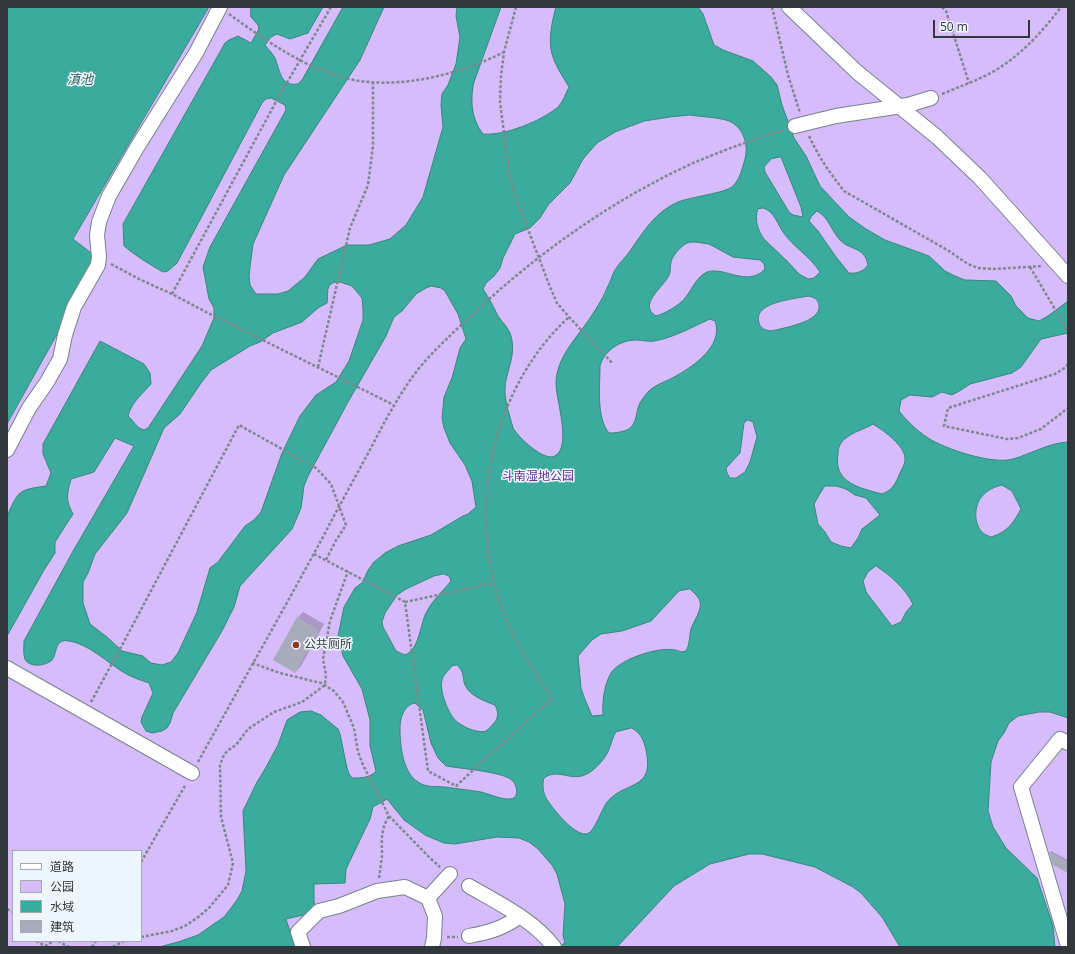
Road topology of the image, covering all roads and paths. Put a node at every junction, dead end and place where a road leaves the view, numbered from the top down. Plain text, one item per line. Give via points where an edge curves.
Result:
1 (219, 7) edge
2 (331, 7) edge
3 (516, 7) edge
4 (772, 7) edge
5 (790, 7) edge
6 (942, 7) edge
7 (1061, 7) edge
8 (504, 52) junction
9 (300, 60) junction
10 (373, 82) junction
11 (969, 83) junction
12 (931, 98) joint
13 (904, 106) junction
14 (799, 125) junction
15 (99, 257) junction
16 (538, 258) junction
17 (1056, 262) junction
18 (1030, 267) junction
19 (1068, 276) edge
20 (172, 294) junction
21 (569, 317) junction
22 (1068, 331) edge
23 (613, 364) dead end
24 (1068, 364) edge
25 (318, 367) junction
26 (394, 405) junction
27 (1068, 408) edge
28 (7, 450) edge
29 (339, 506) junction
30 (314, 554) junction
31 (326, 560) junction
32 (348, 571) junction
33 (494, 582) junction
34 (405, 602) junction
35 (252, 663) junction
36 (7, 668) edge
37 (325, 685) junction
38 (85, 712) junction
39 (1068, 743) edge
40 (192, 773) junction
41 (389, 816) junction
42 (142, 860) edge
43 (450, 874) joint
44 (469, 886) dead end
45 (377, 891) junction
46 (428, 898) junction
47 (519, 917) junction
48 (469, 936) joint
49 (142, 937) edge
50 (38, 942) edge
51 (52, 942) edge
52 (60, 942) edge
53 (122, 942) edge
54 (433, 942) edge
55 (1068, 946) edge
56 (69, 947) edge
57 (113, 947) edge
58 (303, 947) edge
59 (554, 947) edge

1 - 9 path via 255,33
1 - 15 street via 196,53 109,196 99,222
2 - 9 path
3 - 8 path
4 - 14 path
5 - 13 street via 857,72
6 - 11 path via 946,12
7 - 11 path via 1018,54 997,69
8 - 10 path via 476,65 426,79
8 - 16 path via 500,102 508,172
9 - 10 path via 334,75
9 - 20 path
10 - 25 path via 372,146 368,185 350,228
11 - 12 path
12 - 13 street
13 - 14 street via 836,116
13 - 17 street via 980,178
14 - 16 path via 742,143 665,177 574,230
14 - 18 path via 844,191 968,264 993,269
15 - 20 path
15 - 28 street via 98,265 68,322 60,359 29,408
16 - 21 path via 557,302
16 - 26 path via 494,294 439,346 419,368
17 - 18 path
17 - 19 street
18 - 22 path
20 - 25 path
21 - 23 path
21 - 33 path via 557,328 528,366 514,391 493,450 487,488 486,522
24 - 27 path via 1055,374 948,408 944,426 1007,439 1018,438 1041,429
25 - 26 path
26 - 29 path
29 - 30 path
29 - 31 path via 346,525
29 - 38 path via 331,484 316,468 239,425
30 - 31 path
30 - 35 path
31 - 32 path
32 - 34 path
32 - 37 path via 330,621 323,658
33 - 34 path
33 - 34 path via 510,628 552,698 456,786 428,771
35 - 37 path
35 - 40 path
36 - 38 street
37 - 41 path via 344,702 354,728 358,752
37 - 49 path via 302,702 274,712 248,729 236,745 227,751 220,765 221,817 233,863 228,885 209,908 185,926
38 - 40 street
39 - 55 street via 1060,739 1020,787
40 - 42 path
41 - 43 path via 430,858
41 - 45 path via 381,837 382,856
43 - 46 street
44 - 47 street
45 - 46 street via 405,887
45 - 58 street via 320,911 298,932
46 - 54 street via 435,916
47 - 48 street via 506,926
47 - 59 street via 536,927
48 - 54 path
50 - 51 path via 45,946
52 - 56 path
53 - 57 path

